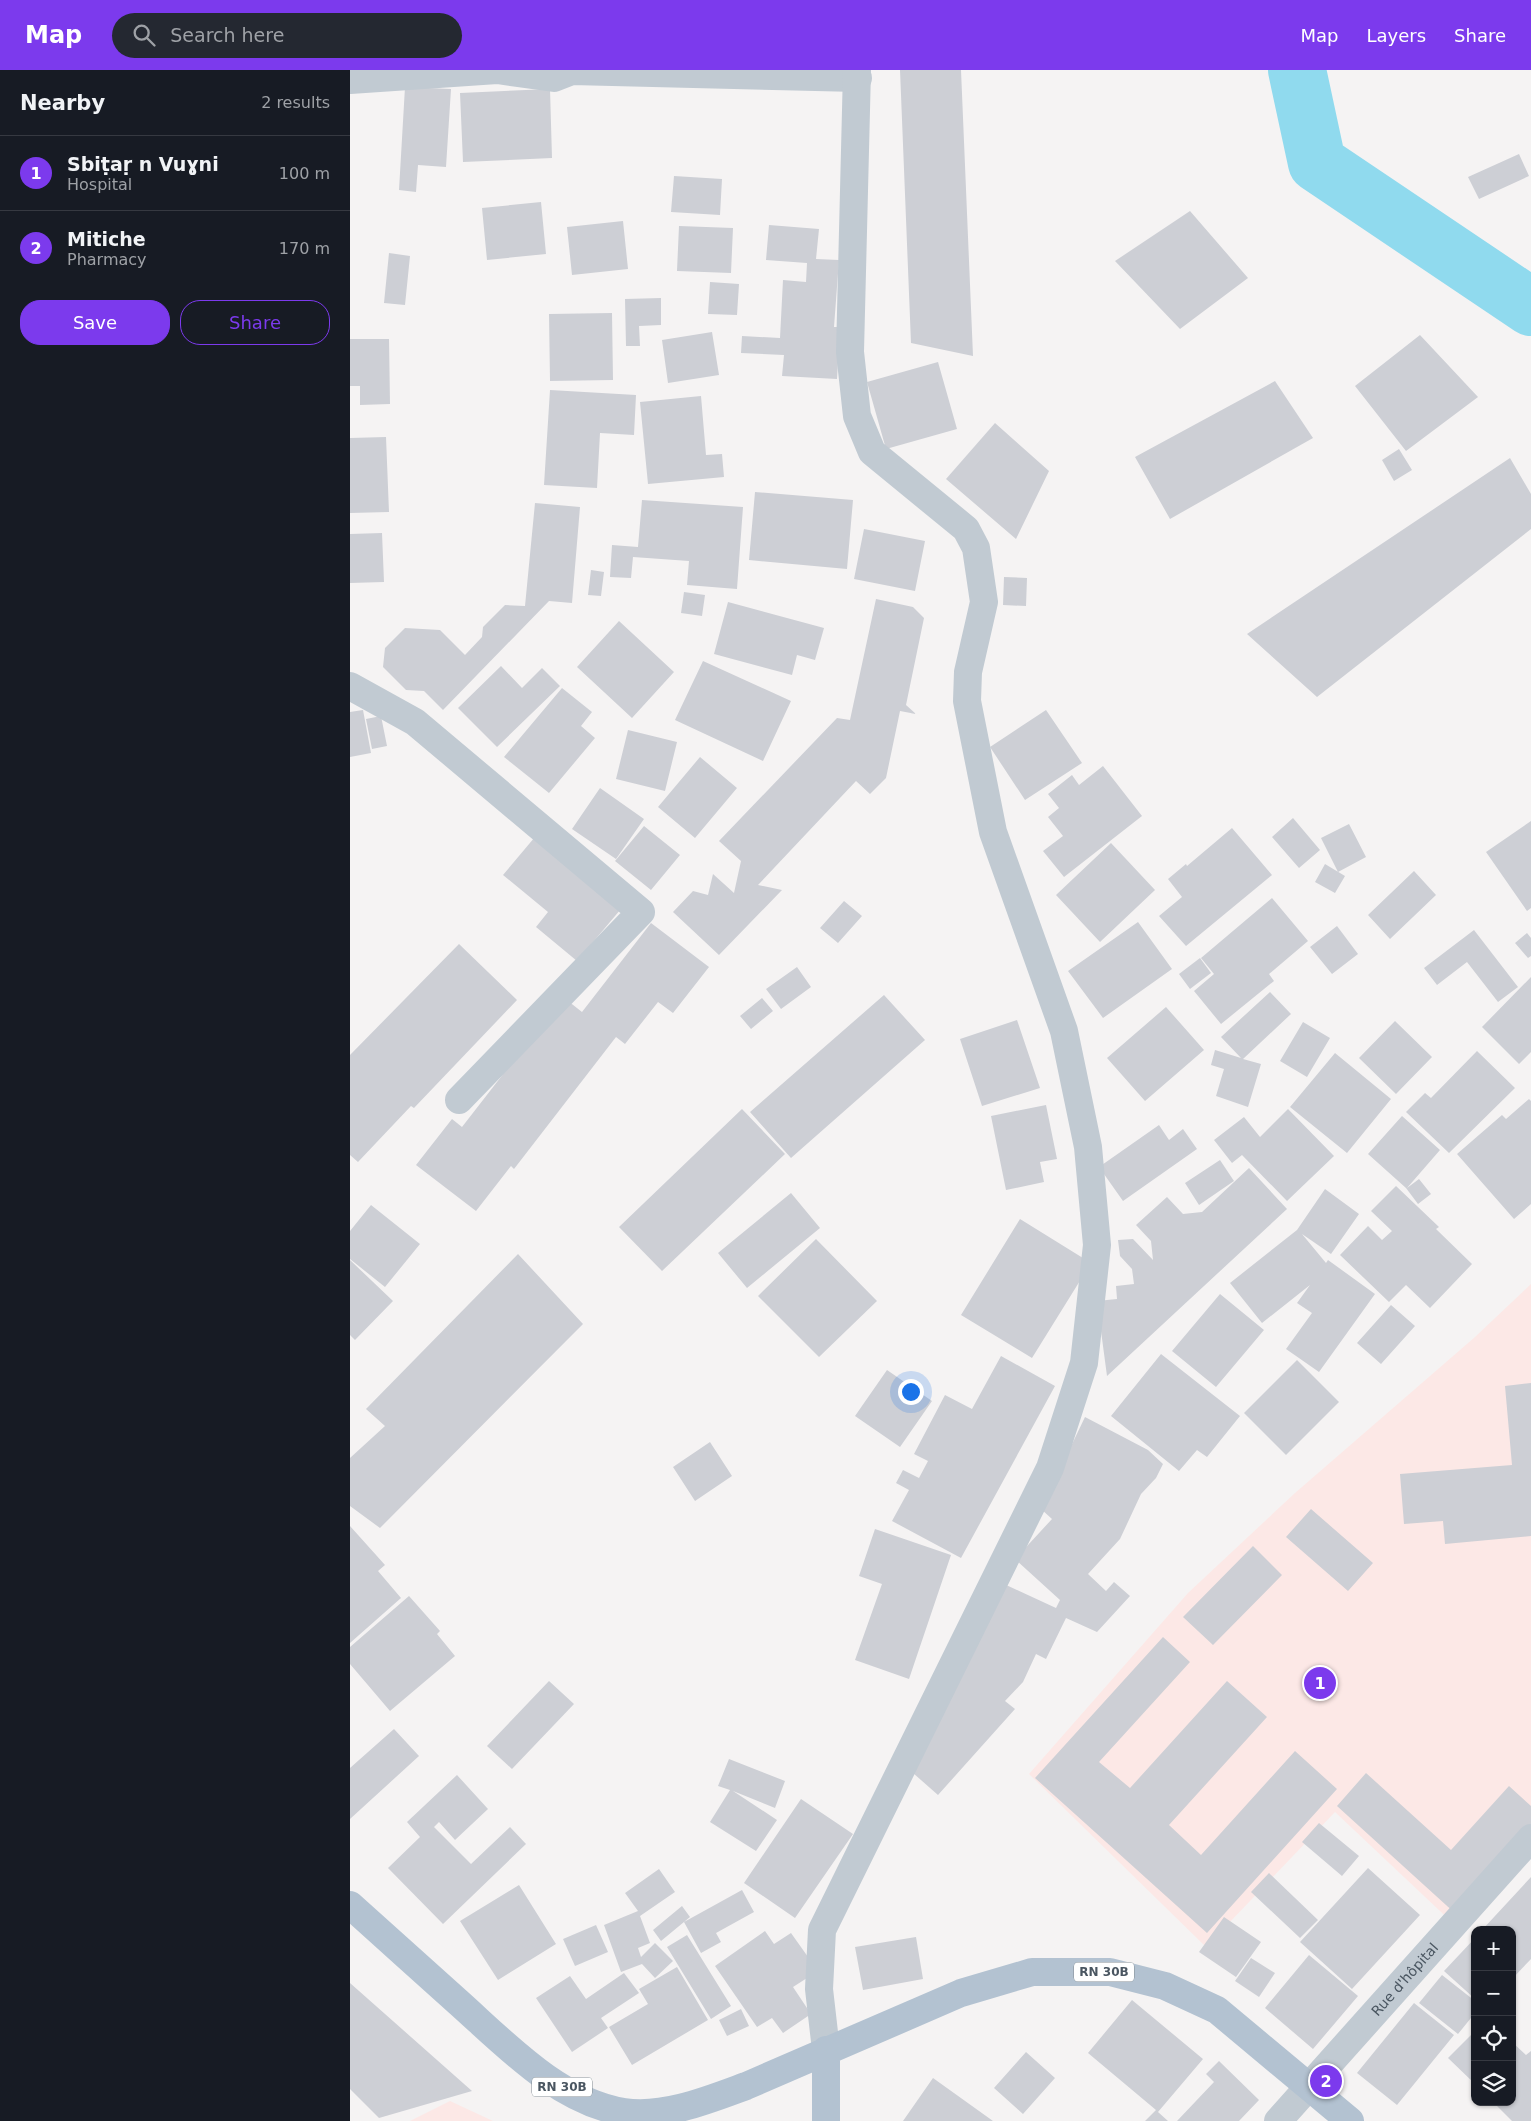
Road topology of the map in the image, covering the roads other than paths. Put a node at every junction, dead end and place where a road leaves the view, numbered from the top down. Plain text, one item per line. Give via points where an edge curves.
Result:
1 (858, 74) edge
2 (350, 80) edge
3 (350, 686) edge
4 (459, 1100) dead end
5 (1531, 1838) edge
6 (350, 1905) edge
7 (826, 2050) junction
8 (1310, 2086) junction
9 (679, 2114) edge
10 (826, 2121) edge
11 (1278, 2121) edge
12 (1350, 2121) edge

1 - 2 street via 572,71 554,78 497,70
1 - 7 street via 850,352 857,416 872,452 966,529 976,548 984,602 968,672 967,701 993,832 1064,1032 1088,1147 1098,1245 1084,1362 1050,1468 822,1930 819,1989
3 - 4 street via 415,722 641,912
5 - 8 street, Rue d'hôpital
6 - 9 main road, RN 30B via 519,2057 558,2085 624,2112
7 - 8 main road, RN 30B via 961,1993 1032,1972 1110,1972 1165,1986 1217,2010
7 - 9 main road, RN 30B
7 - 10 main road
8 - 11 street, Rue d'hôpital
8 - 12 main road, RN 30B

